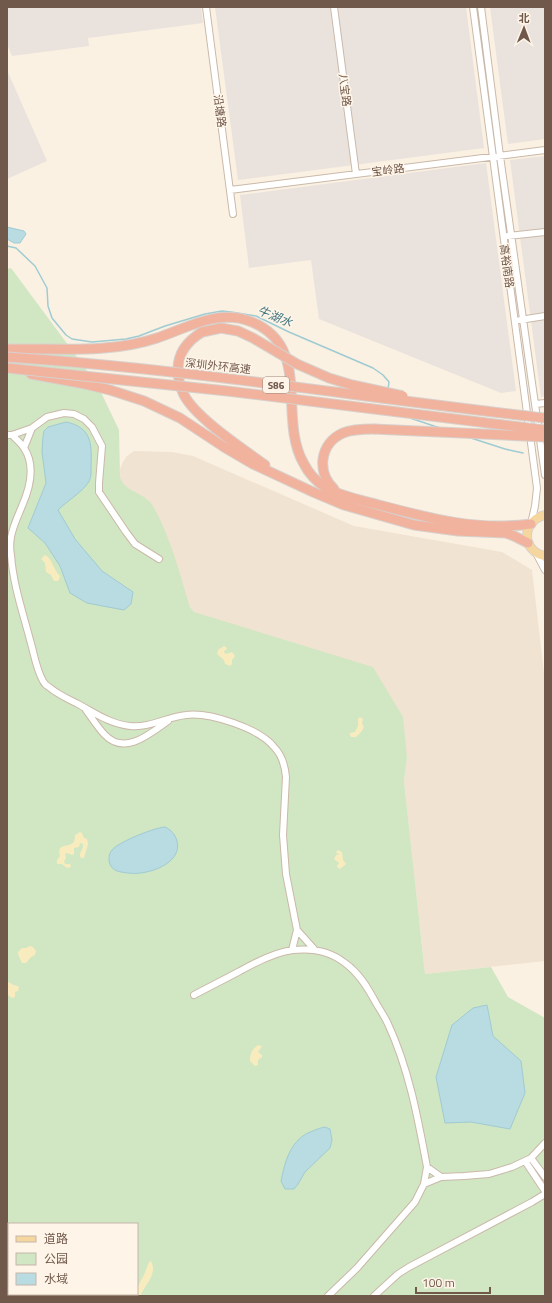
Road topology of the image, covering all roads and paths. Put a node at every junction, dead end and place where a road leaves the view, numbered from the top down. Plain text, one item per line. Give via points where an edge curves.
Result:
1 (206, 7) edge
2 (334, 7) edge
3 (473, 7) edge
4 (481, 7) edge
5 (545, 150) edge
6 (500, 156) junction
7 (492, 157) junction
8 (356, 174) junction
9 (230, 190) junction
10 (233, 214) dead end
11 (545, 232) edge
12 (512, 236) junction
13 (503, 237) junction
14 (545, 316) edge
15 (524, 319) junction
16 (514, 320) junction
17 (7, 349) edge
18 (7, 357) edge
19 (7, 368) edge
20 (545, 403) edge
21 (536, 404) junction
22 (467, 410) junction
23 (545, 418) edge
24 (32, 428) junction
25 (545, 430) edge
26 (9, 435) edge
27 (545, 436) edge
28 (24, 448) junction
29 (545, 475) edge
30 (281, 477) junction
31 (340, 493) junction
32 (545, 515) edge
33 (531, 524) junction
34 (528, 543) junction
35 (536, 553) junction
36 (545, 556) edge
37 (159, 559) dead end
38 (545, 570) edge
39 (84, 707) junction
40 (174, 717) junction
41 (298, 930) junction
42 (314, 949) junction
43 (292, 950) junction
44 (194, 995) dead end
45 (545, 1143) edge
46 (531, 1158) junction
47 (525, 1161) junction
48 (427, 1167) junction
49 (441, 1177) junction
50 (545, 1177) edge
51 (424, 1184) junction
52 (545, 1191) edge
53 (545, 1194) edge
54 (328, 1296) edge
55 (374, 1296) edge

1 - 9 street, 沿塘路
2 - 8 street, 八宝路
3 - 7 street, 高裕南路
4 - 6 street, 高裕南路
5 - 6 street, 宝岭路
6 - 7 street, 宝岭路
6 - 12 street, 高裕南路
7 - 8 street, 宝岭路
7 - 13 street, 高裕南路
8 - 9 street, 宝岭路
9 - 10 street, 沿塘路
11 - 12 street
12 - 13 street
12 - 15 street, 高裕南路
13 - 16 street, 高裕南路
14 - 15 street
15 - 16 street
15 - 21 street, 高裕南路
16 - 33 street, 高裕南路 via 537,488
17 - 31 highway via 119,346 156,338 195,323 220,317 250,321 274,336 286,357 290,369 293,430 299,455 316,480
18 - 22 highway, 深圳外环高速 / S86, bridge via 216,377
19 - 25 highway, S86, bridge via 227,391
19 - 30 highway, bridge via 110,390 144,401 180,418 238,456
20 - 21 street
21 - 29 street, 高裕南路
22 - 23 highway, 深圳外环高速 / S86, bridge
22 - 30 highway, bridge via 329,378 297,364 238,331 221,328 202,332 188,343 178,364 179,381 185,396 212,424
24 - 26 street
24 - 28 street
24 - 37 street via 47,417 64,413 74,414 92,427 102,446 99,492 135,544
26 - 28 street
27 - 31 highway, bridge via 374,429 344,432 327,446 322,460 324,475
28 - 39 street via 31,474 11,537 14,578 37,667 43,680 48,687
30 - 34 highway via 338,503 399,521 458,531 506,533
31 - 33 highway via 435,520 479,525
32 - 33 main road
33 - 34 main road via 527,535
34 - 35 main road
35 - 36 main road
35 - 38 street
39 - 40 street via 110,721 129,726 150,725
39 - 40 street via 105,736 124,743 143,739
40 - 41 street via 200,714 226,720 262,736 279,754 286,777 284,863
41 - 42 street
41 - 43 street
42 - 43 street
42 - 48 street via 344,962 356,973 367,985 388,1022 409,1080
43 - 44 street via 258,961
45 - 46 street
46 - 47 street
46 - 50 street
47 - 49 street via 489,1174
47 - 52 street
48 - 49 street
48 - 51 street
49 - 51 street
51 - 54 street via 415,1202 402,1218
53 - 55 street via 408,1267

